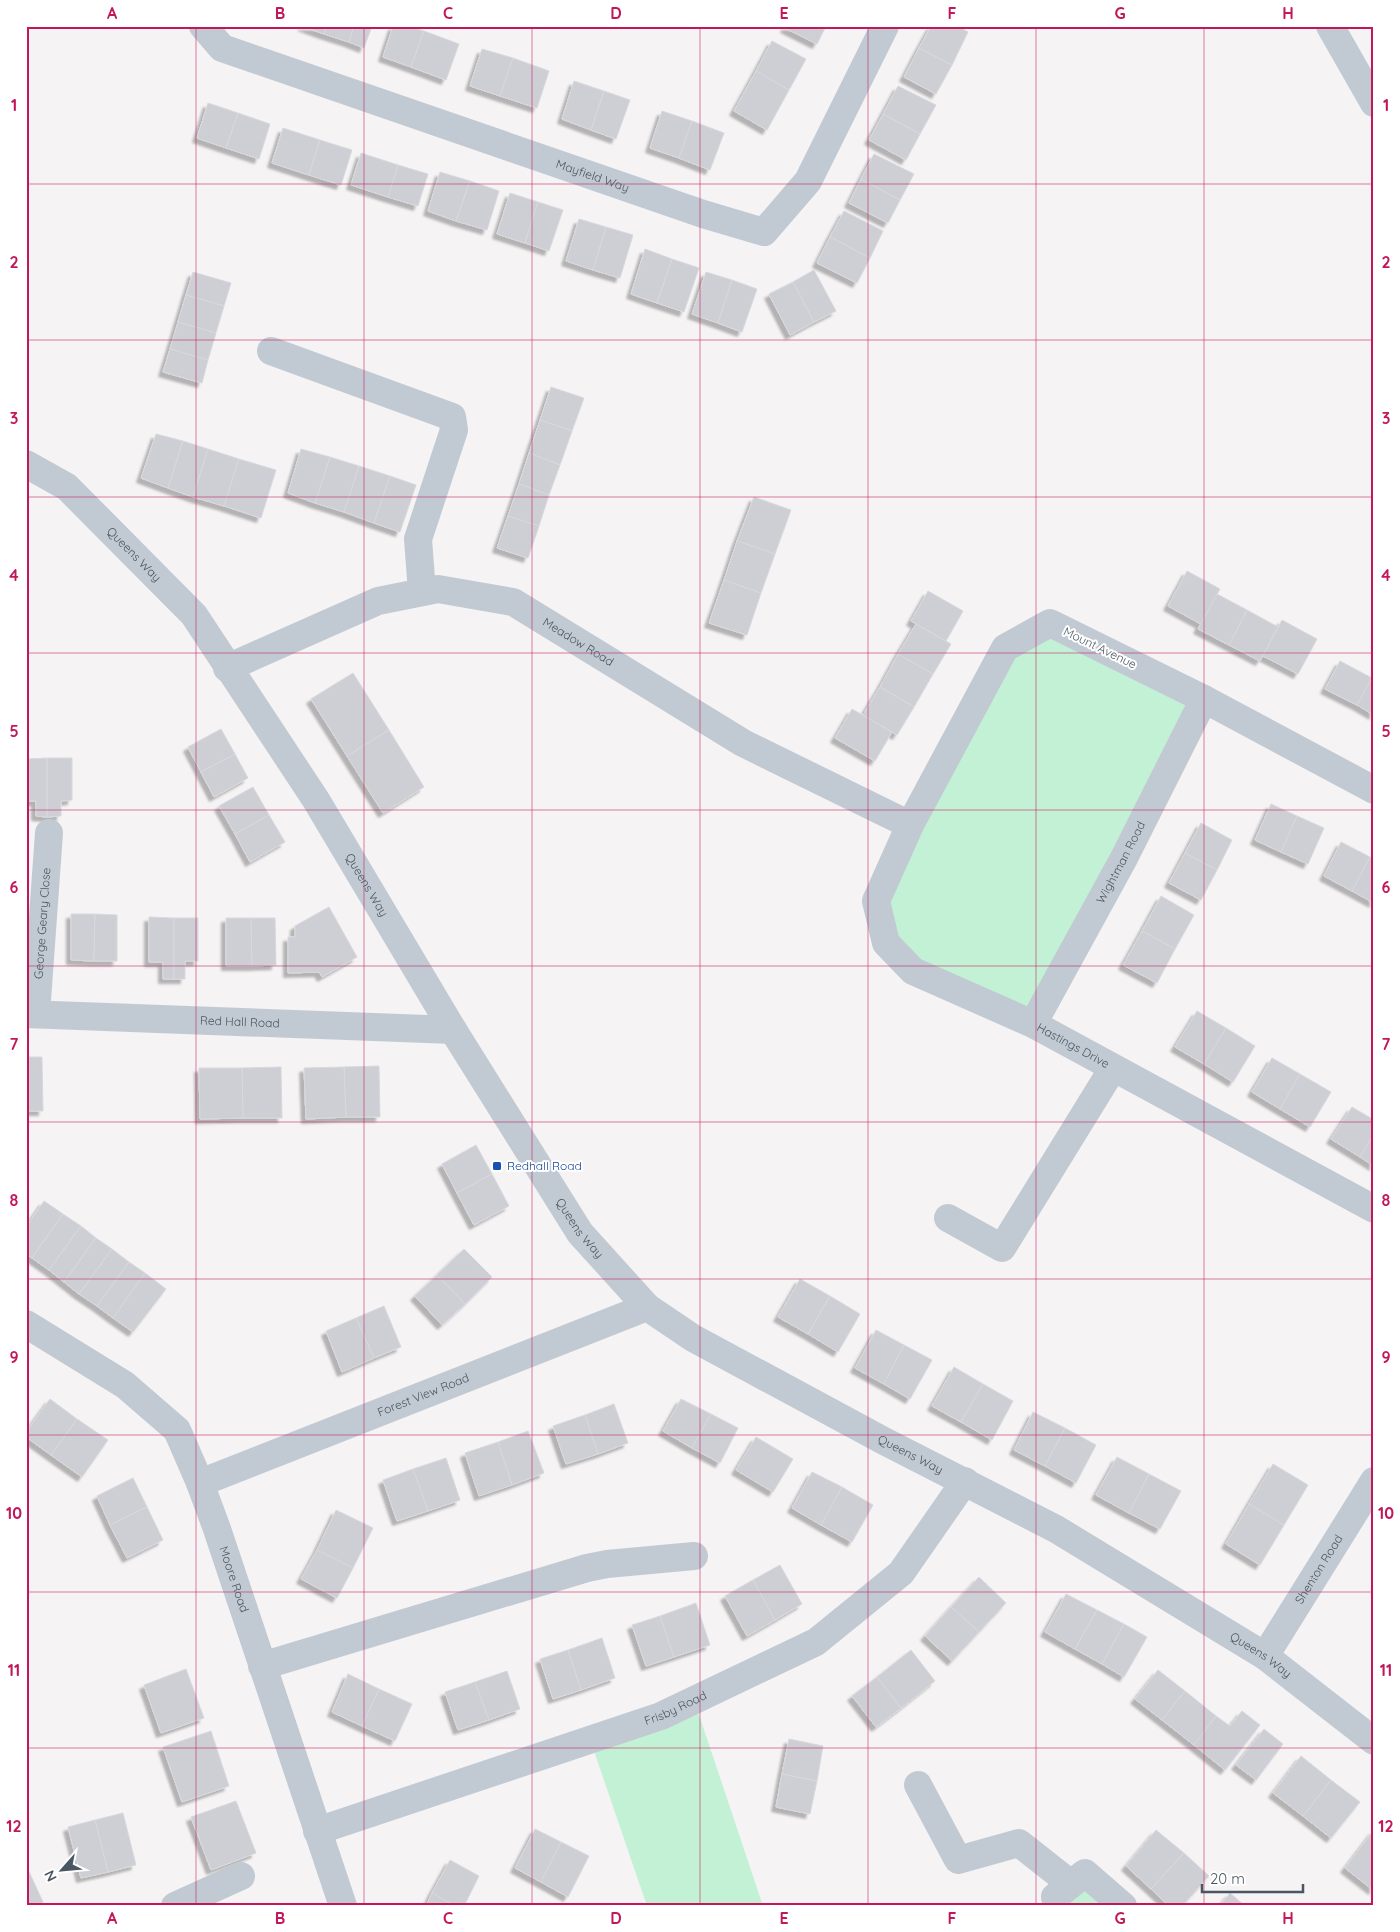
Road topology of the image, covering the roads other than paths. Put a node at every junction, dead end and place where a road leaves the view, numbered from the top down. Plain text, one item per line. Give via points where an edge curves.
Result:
1 (203, 26) edge
2 (885, 26) edge
3 (1330, 26) edge
4 (1374, 103) edge
5 (271, 351) dead end
6 (26, 464) edge
7 (422, 592) junction
8 (227, 668) junction
9 (1204, 699) junction
10 (1374, 790) edge
11 (910, 825) junction
12 (49, 833) dead end
13 (31, 1014) edge
14 (1033, 1024) junction
15 (453, 1030) junction
16 (1113, 1068) junction
17 (1374, 1209) edge
18 (948, 1218) dead end
19 (647, 1307) junction
20 (26, 1324) edge
21 (965, 1481) junction
22 (1374, 1481) edge
23 (200, 1483) junction
24 (694, 1556) dead end
25 (1264, 1656) junction
26 (262, 1666) junction
27 (1374, 1741) edge
28 (918, 1786) dead end
29 (317, 1831) junction
30 (242, 1876) dead end
31 (1064, 1895) edge
32 (175, 1906) edge
33 (343, 1906) edge
34 (1123, 1906) edge

1 - 2 street, Mayfield Way via 222,48 764,232 808,181
3 - 4 street
5 - 7 street via 452,417 454,430 418,539
6 - 8 street, Queens Way via 67,487 194,615
7 - 8 street, Meadow Road via 378,601
7 - 11 street, Meadow Road via 438,589 513,602 744,743
8 - 15 street, Queens Way via 316,800
9 - 10 street, Mount Avenue
9 - 11 street, Mount Avenue via 1050,623 1005,648
9 - 14 street, Wightman Road via 1124,858
11 - 14 street, Hastings Drive via 876,901 886,943 913,971
12 - 13 street, George Geary Close
13 - 15 street, Red Hall Road
14 - 16 street, Hastings Drive
15 - 19 street, Queens Way via 580,1233
16 - 17 street, Hastings Drive
16 - 18 street via 1002,1248
19 - 21 street, Queens Way via 693,1338 884,1442
19 - 23 street, Forest View Road
20 - 23 street, Moore Road via 125,1386 177,1430
21 - 25 street, Queens Way via 1056,1529
21 - 29 street, Frisby Road via 901,1573 816,1642 661,1716
22 - 25 street, Shenton Road
23 - 26 street, Moore Road
24 - 26 street via 587,1568
25 - 27 street, Queens Way
26 - 29 street, Moore Road
28 - 31 street via 958,1860 1019,1843
29 - 33 street, Moore Road
30 - 32 street
31 - 34 street via 1085,1872

